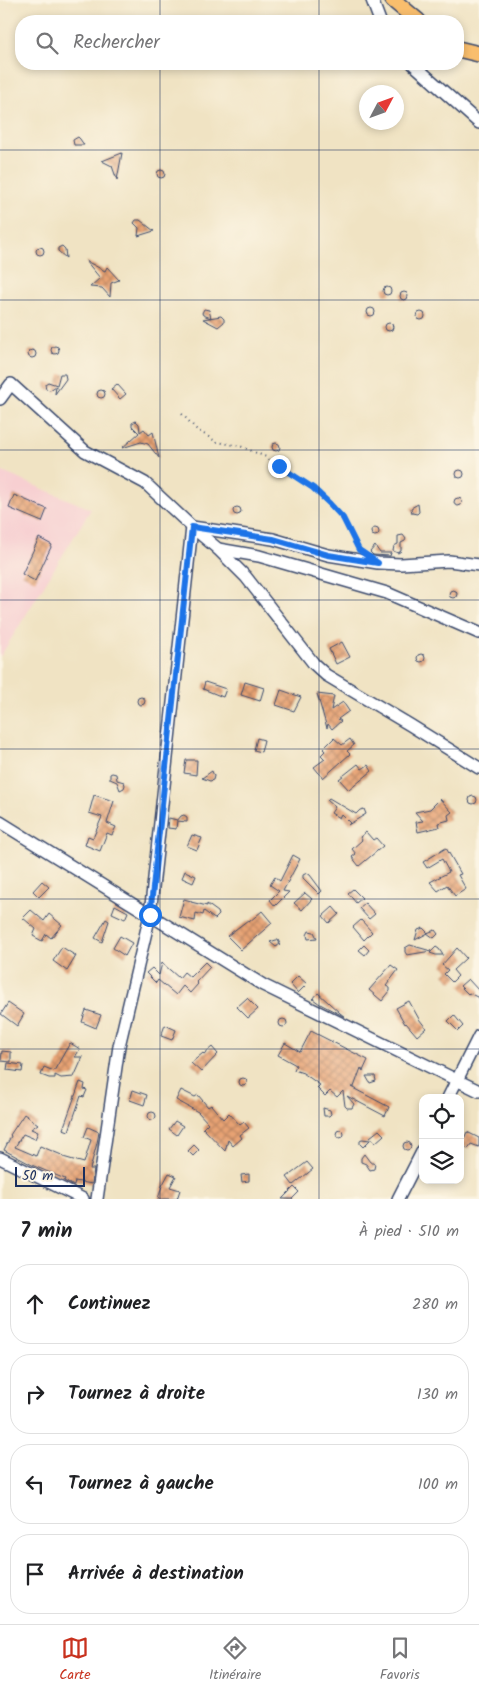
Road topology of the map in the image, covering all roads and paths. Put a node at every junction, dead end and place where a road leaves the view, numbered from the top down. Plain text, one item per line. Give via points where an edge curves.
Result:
1 (372, 0) edge
2 (393, 0) edge
3 (378, 15) edge
4 (411, 15) edge
5 (464, 50) edge
6 (479, 54) edge
7 (420, 70) edge
8 (479, 123) edge
9 (0, 399) edge
10 (182, 414) dead end
11 (192, 527) junction
12 (218, 549) junction
13 (359, 550) dead end
14 (479, 565) edge
15 (479, 634) edge
16 (479, 768) edge
17 (0, 822) edge
18 (150, 915) junction
19 (479, 1036) edge
20 (457, 1080) junction
21 (479, 1091) edge
22 (450, 1094) edge
23 (0, 1158) edge
24 (419, 1158) edge
25 (83, 1199) edge
26 (97, 1199) edge
27 (398, 1199) edge

1 - 3 street
2 - 4 main road
5 - 6 main road
7 - 8 street
9 - 11 street via 11,384 85,452 145,484
10 - 13 path via 197,430 217,442 240,446 266,457 313,488 343,518
11 - 12 street
11 - 14 street via 273,539 328,555 378,563 448,560
11 - 18 street
12 - 15 street via 259,556 387,593
12 - 16 street via 246,577 326,675
17 - 18 street
18 - 20 street via 263,986
18 - 26 street via 119,1046
19 - 20 street
20 - 21 street
20 - 22 street
23 - 25 street
24 - 27 street

